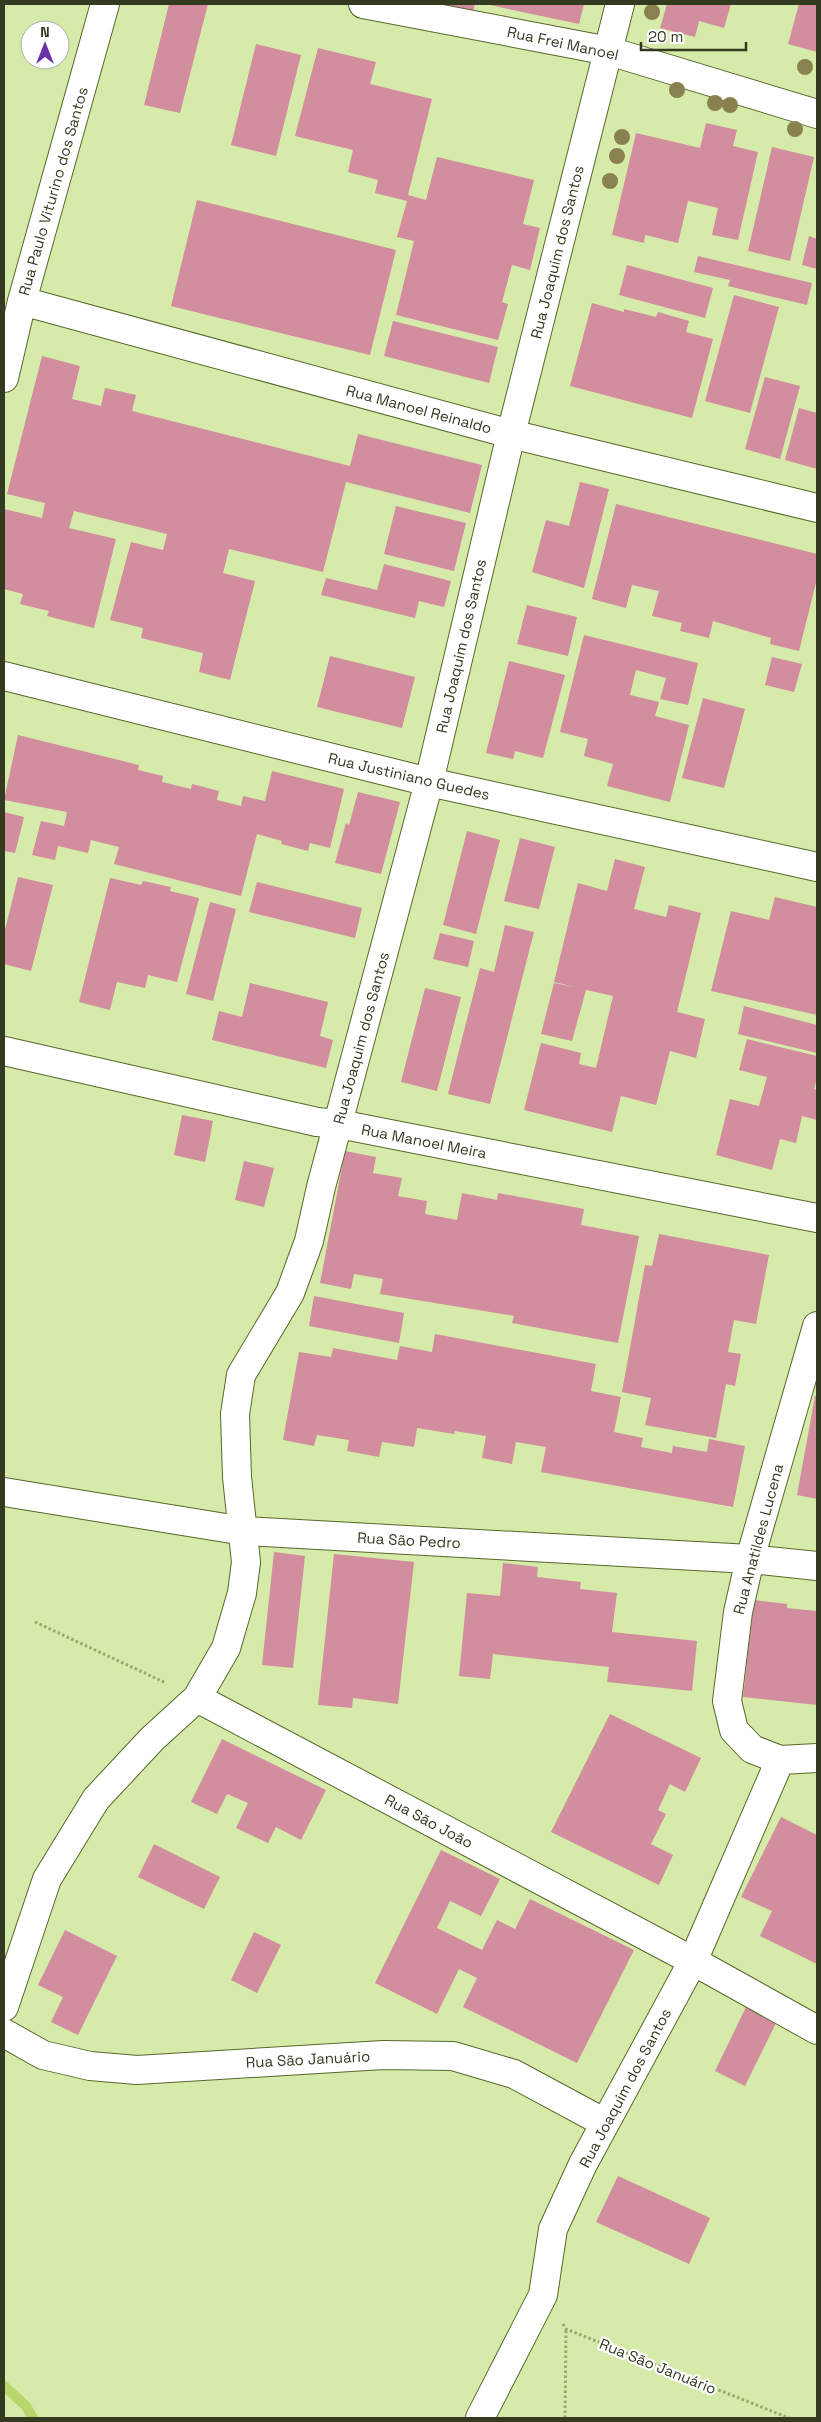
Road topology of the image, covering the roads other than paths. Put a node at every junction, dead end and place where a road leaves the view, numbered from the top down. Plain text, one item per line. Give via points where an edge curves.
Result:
1 (105, 4) edge
2 (363, 4) edge
3 (620, 4) edge
4 (608, 51) junction
5 (817, 114) edge
6 (22, 301) junction
7 (4, 378) edge
8 (510, 434) junction
9 (817, 508) edge
10 (4, 676) edge
11 (429, 782) junction
12 (817, 866) edge
13 (4, 1051) edge
14 (339, 1124) junction
15 (817, 1218) edge
16 (817, 1326) edge
17 (4, 1492) edge
18 (244, 1531) junction
19 (750, 1559) junction
20 (817, 1566) edge
21 (197, 1698) junction
22 (817, 1758) edge
23 (780, 1760) junction
24 (693, 1961) junction
25 (4, 2007) edge
26 (817, 2030) edge
27 (4, 2033) edge
28 (605, 2123) junction
29 (480, 2418) edge

1 - 6 street, Rua Paulo Viturino dos Santos
2 - 4 street, Rua Frei Manoel
3 - 4 street, Rua Joaquim dos Santos
4 - 5 street, Rua Frei Manoel
4 - 8 street, Rua Joaquim dos Santos
6 - 7 street, Rua Paulo Viturino dos Santos
6 - 8 street, Rua Manoel Reinaldo
8 - 9 street, Rua Manoel Reinaldo
8 - 11 street, Rua Joaquim dos Santos
10 - 11 street, Rua Justiniano Guedes
11 - 12 street, Rua Justiniano Guedes
11 - 14 street, Rua Joaquim dos Santos
13 - 14 street, Rua Manoel Meira via 317,1122
14 - 15 street, Rua Manoel Meira
14 - 18 street, Rua Joaquim dos Santos via 309,1241 290,1293 241,1375 235,1414 237,1477
16 - 19 street, Rua Anatildes Lucena
17 - 18 street, Rua São Pedro
18 - 19 street, Rua São Pedro
18 - 21 street, Rua Joaquim dos Santos via 246,1562 242,1593 226,1648
19 - 20 street, Rua São Pedro
19 - 23 street, Rua Anatildes Lucena via 738,1612 727,1701 734,1730 752,1749
21 - 24 street, Rua São João
21 - 25 street, Rua Joaquim dos Santos via 152,1739 96,1800 47,1879
22 - 23 street
23 - 24 street, Rua Joaquim dos Santos
24 - 26 street, Rua São João
24 - 28 street, Rua Joaquim dos Santos
27 - 28 street, Rua São Januário via 44,2054 90,2066 137,2070 382,2054 453,2056 514,2074
28 - 29 street, Rua Joaquim dos Santos via 553,2229 543,2295

